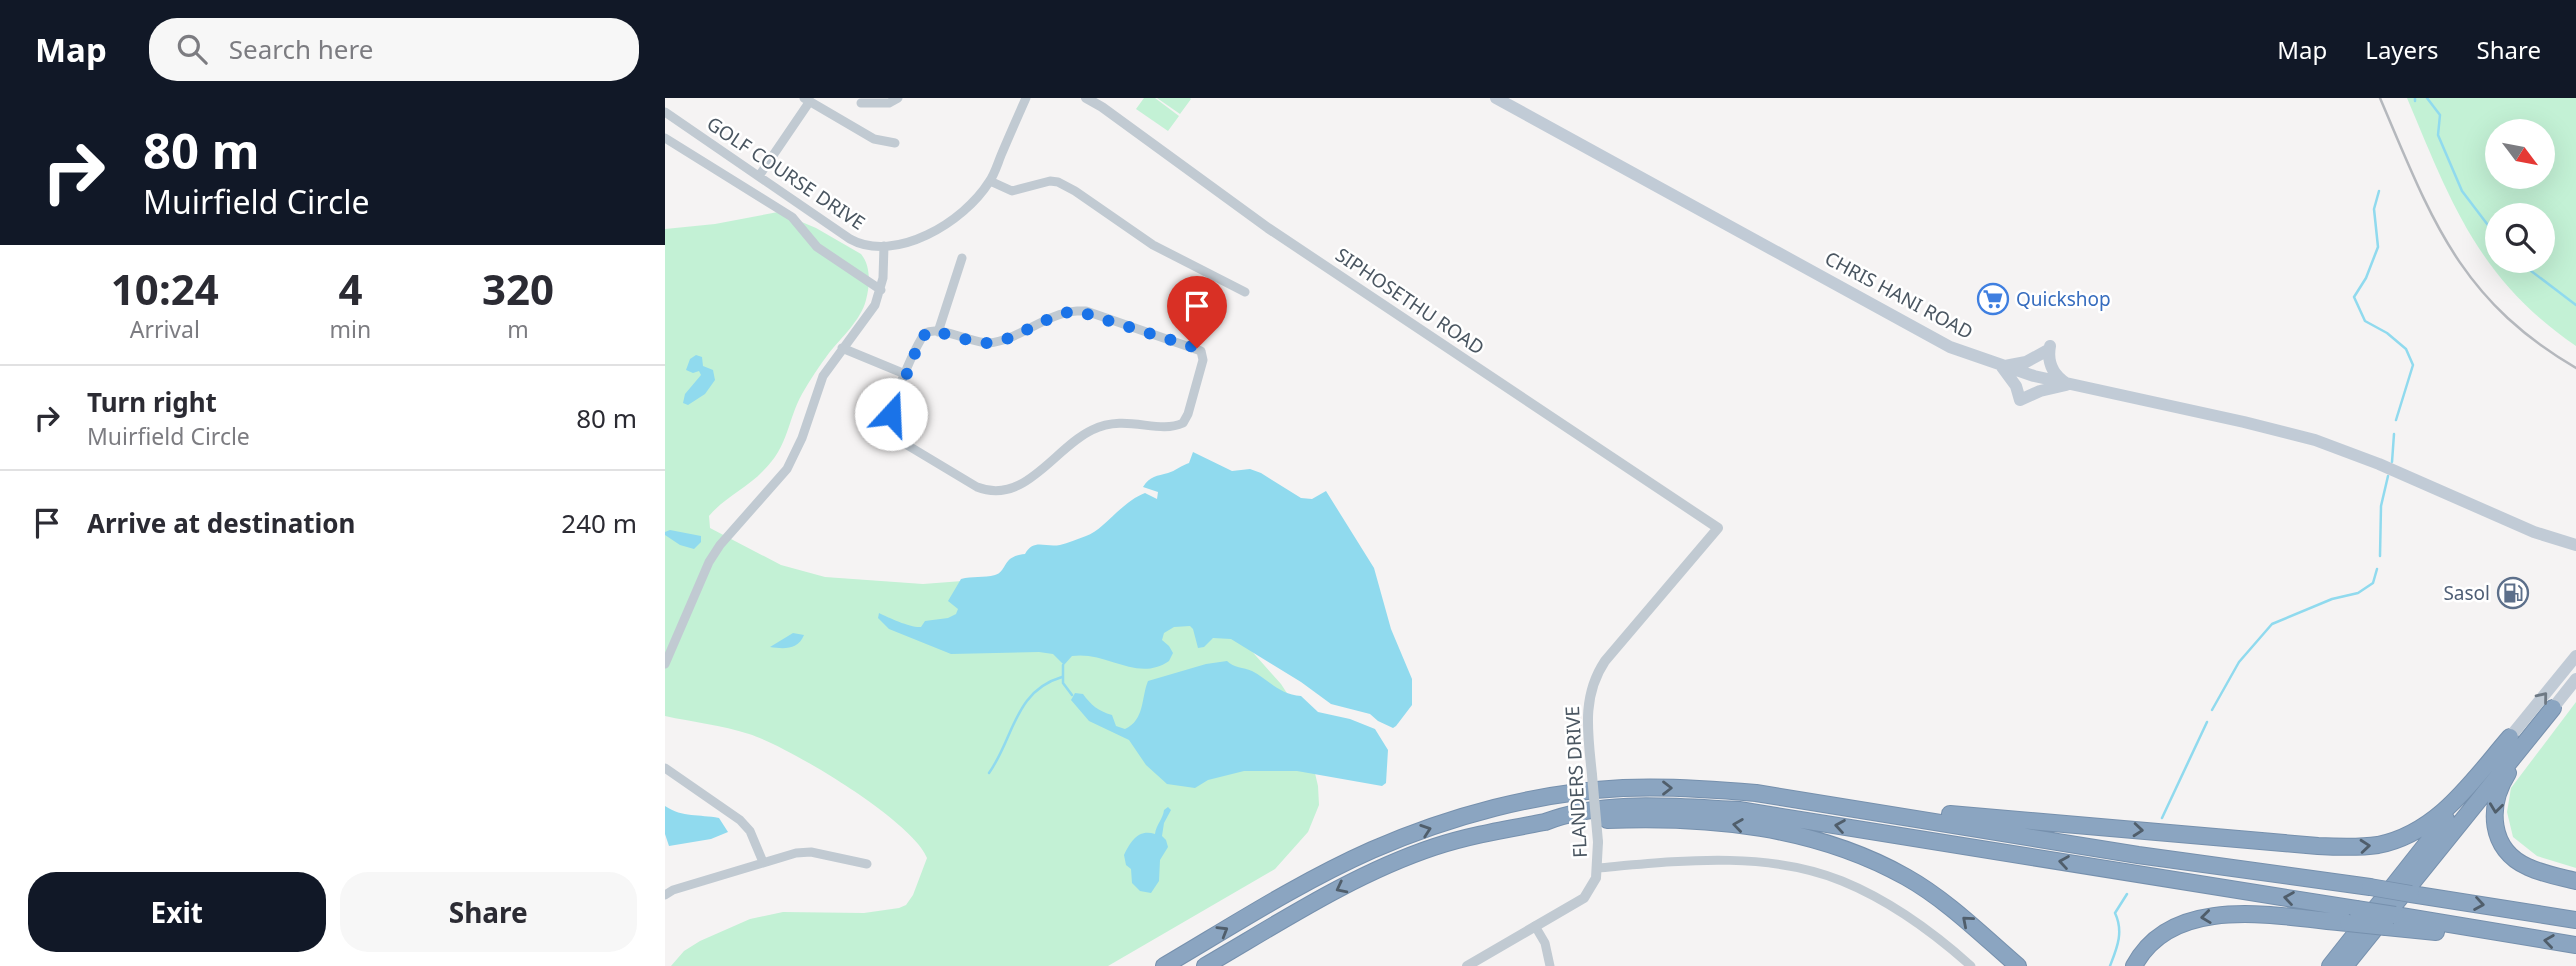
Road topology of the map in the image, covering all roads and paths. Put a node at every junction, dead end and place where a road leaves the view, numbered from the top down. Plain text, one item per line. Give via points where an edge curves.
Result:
1 (898, 98) edge
2 (1026, 98) edge
3 (1086, 98) edge
4 (1496, 98) edge
5 (807, 100) edge
6 (861, 103) dead end
7 (665, 112) edge
8 (665, 138) edge
9 (895, 143) dead end
10 (759, 176) junction
11 (990, 181) junction
12 (884, 246) junction
13 (962, 258) dead end
14 (881, 290) junction
15 (1245, 292) dead end
16 (938, 332) junction
17 (842, 348) junction
18 (2001, 366) junction
19 (905, 374) junction
20 (2069, 384) junction
21 (1718, 528) joint
22 (2576, 545) edge
23 (2576, 656) edge
24 (665, 664) edge
25 (2576, 679) edge
26 (2553, 708) junction
27 (2510, 737) junction
28 (665, 768) edge
29 (1850, 807) junction
30 (1545, 822) junction
31 (763, 862) junction
32 (867, 864) dead end
33 (1598, 868) junction
34 (2576, 881) edge
35 (665, 895) edge
36 (2576, 920) edge
37 (2390, 921) junction
38 (1535, 926) junction
39 (2576, 945) edge
40 (1164, 966) edge
41 (1205, 966) edge
42 (1467, 966) edge
43 (1550, 966) edge
44 (1971, 966) edge
45 (2018, 966) edge
46 (2134, 966) edge
47 (2330, 966) edge
48 (2345, 966) edge

1 - 6 street
2 - 11 street, GOLF COURSE DRIVE
3 - 21 street, SIPHOSETHU ROAD via 1268,228
4 - 18 main road, CHRIS HANI ROAD via 1932,338
5 - 9 street via 874,139
5 - 10 street
7 - 10 street, GOLF COURSE DRIVE
8 - 14 street via 792,217 817,247
10 - 12 street, GOLF COURSE DRIVE via 850,239
11 - 12 street, GOLF COURSE DRIVE via 950,222 911,242
11 - 15 street via 1012,191 1058,182 1153,245
12 - 14 street
13 - 16 street
14 - 17 street
16 - 19 street via 925,333
16 - 19 street via 988,343 1062,313 1086,311 1197,348 1203,359 1183,423 1169,427 1122,421 1102,425 1019,486 1004,491 977,487 898,439 891,414
17 - 19 street
17 - 24 street via 823,376 787,469 720,545 702,573
18 - 20 main road, CHRIS HANI ROAD
18 - 20 main road via 2020,400
18 - 20 main road via 2027,362 2049,348 2052,370
20 - 22 main road, CHRIS HANI ROAD via 2293,434
21 - 33 street, FLANDERS DRIVE, bridge via 1597,674 1587,717
27 -> 23 main road
25 - 26 main road
26 -> 34 highway via 2503,781 2495,800 2496,833 2503,848 2526,867
26 - 48 highway
29 -> 27 highway via 2318,846 2377,845 2403,838 2432,822
27 - 47 highway
28 - 31 street via 740,820
29 -> 36 highway, bridge
40 -> 29 highway via 1266,905 1372,850 1508,805 1599,790 1674,788 1756,793
37 -> 30 highway, bridge via 2356,909 1739,810 1631,807 1581,812
30 -> 41 highway via 1475,836 1407,857 1329,894
45 -> 30 highway via 1908,878 1826,842 1714,822
31 - 32 street via 803,852
31 - 35 street
33 - 38 street, FLANDERS DRIVE via 1584,898
33 - 44 street via 1717,860 1816,873 1907,914
39 -> 37 highway
37 -> 46 highway, bridge via 2197,918 2158,936
38 - 42 street, FLANDERS DRIVE
38 - 43 street

